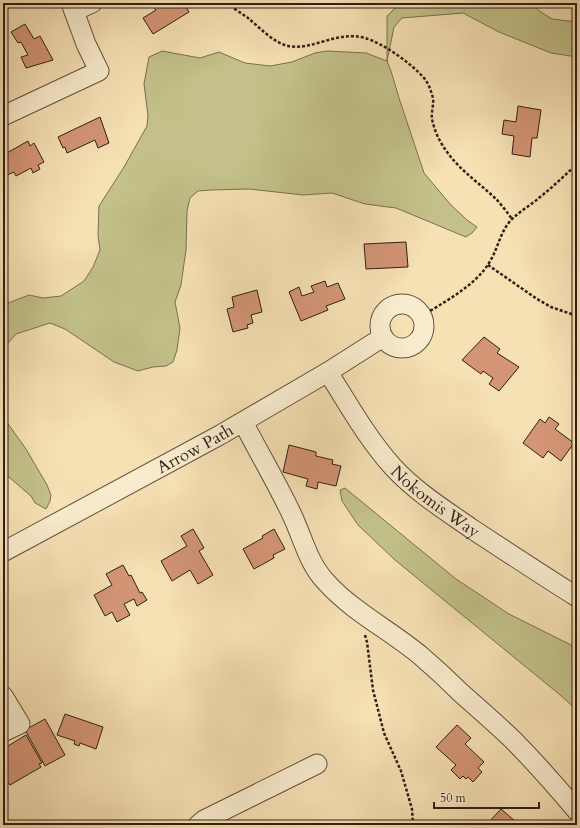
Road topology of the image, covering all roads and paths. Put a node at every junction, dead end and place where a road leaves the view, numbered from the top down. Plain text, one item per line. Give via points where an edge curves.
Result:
1 (92, 3) edge
2 (226, 3) edge
3 (73, 7) edge
4 (3, 116) edge
5 (577, 164) edge
6 (512, 219) junction
7 (488, 265) junction
8 (422, 316) junction
9 (577, 316) edge
10 (383, 337) junction
11 (328, 372) junction
12 (242, 422) junction
13 (3, 552) edge
14 (577, 597) edge
15 (356, 609) junction
16 (3, 696) edge
17 (3, 732) edge
18 (317, 764) dead end
19 (577, 811) edge
20 (198, 825) edge
21 (413, 825) edge

1 - 3 street
2 - 6 path via 286,46 296,47 351,35 378,43 403,60 425,79 430,89 433,100 432,118 445,150 495,198
3 - 4 street via 99,71
5 - 6 path
6 - 7 path
7 - 8 path via 468,286
7 - 9 path via 538,300
8 - 10 street via 423,333 414,345 408,348 395,348
8 - 10 street via 408,305 390,308 381,318 380,331
10 - 11 street, Arrow Path
11 - 12 street, Arrow Path
11 - 14 street, Nokomis Way via 373,442 407,481 448,512
12 - 13 street, Arrow Path
12 - 15 street via 275,480 316,570 334,591
15 - 19 street via 421,656 509,736
15 - 21 path via 367,642 373,690 384,733 401,771 412,809
16 - 17 street via 20,724
18 - 20 street

